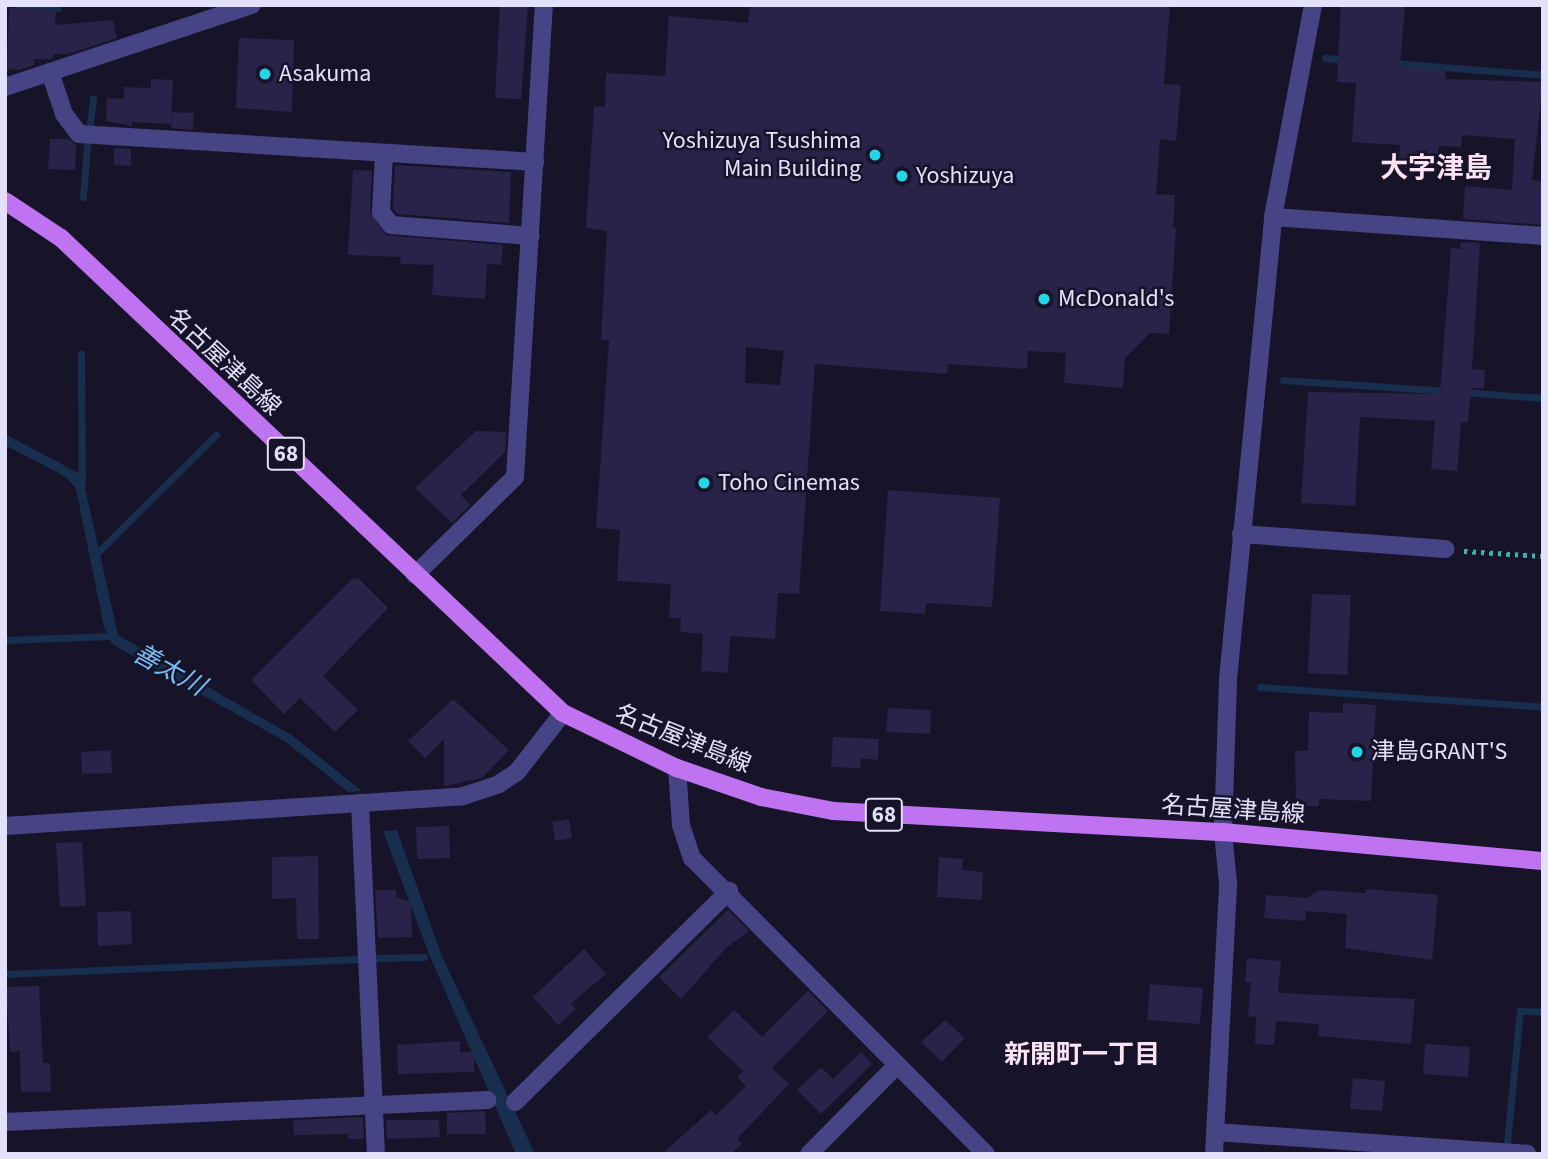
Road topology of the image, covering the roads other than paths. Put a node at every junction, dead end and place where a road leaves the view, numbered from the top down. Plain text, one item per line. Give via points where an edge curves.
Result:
1 (252, 5) edge
2 (544, 5) edge
3 (1313, 5) edge
4 (220, 11) edge
5 (50, 72) junction
6 (5, 87) edge
7 (384, 155) junction
8 (535, 162) junction
9 (5, 201) edge
10 (1273, 217) junction
11 (531, 236) junction
12 (1543, 236) edge
13 (1241, 534) junction
14 (1445, 549) road end
15 (415, 575) junction
16 (563, 713) junction
17 (677, 768) junction
18 (360, 803) junction
19 (5, 826) edge
20 (1223, 832) junction
21 (1543, 860) edge
22 (729, 891) junction
23 (897, 1065) junction
24 (488, 1100) dead end
25 (515, 1101) dead end
26 (374, 1106) junction
27 (5, 1122) edge
28 (1216, 1132) junction
29 (376, 1154) edge
30 (809, 1154) edge
31 (986, 1154) edge
32 (1214, 1154) edge
33 (1527, 1154) edge

1 - 4 street
2 - 8 street
3 - 10 street
4 - 5 street
5 - 6 street
5 - 7 street via 64,114 79,134
7 - 8 street
7 - 11 street via 381,212 391,225
8 - 11 street
9 - 15 main road, 名古屋津島線 / 68 via 61,238
10 - 12 street
10 - 13 street
11 - 15 street via 515,477
13 - 14 street
13 - 20 street via 1228,679
15 - 16 main road, 名古屋津島線 / 68
16 - 17 main road, 名古屋津島線 / 68
16 - 18 street via 517,772 499,784 463,796
17 - 20 main road, 名古屋津島線 / 68 via 761,797 833,811
17 - 22 street via 681,825 692,858
18 - 19 street
18 - 26 street
20 - 21 main road, 名古屋津島線 / 68
20 - 28 street via 1228,883
22 - 23 street
22 - 25 street
23 - 30 street
23 - 31 street
24 - 26 street
26 - 27 street
26 - 29 street
28 - 32 street
28 - 33 street

